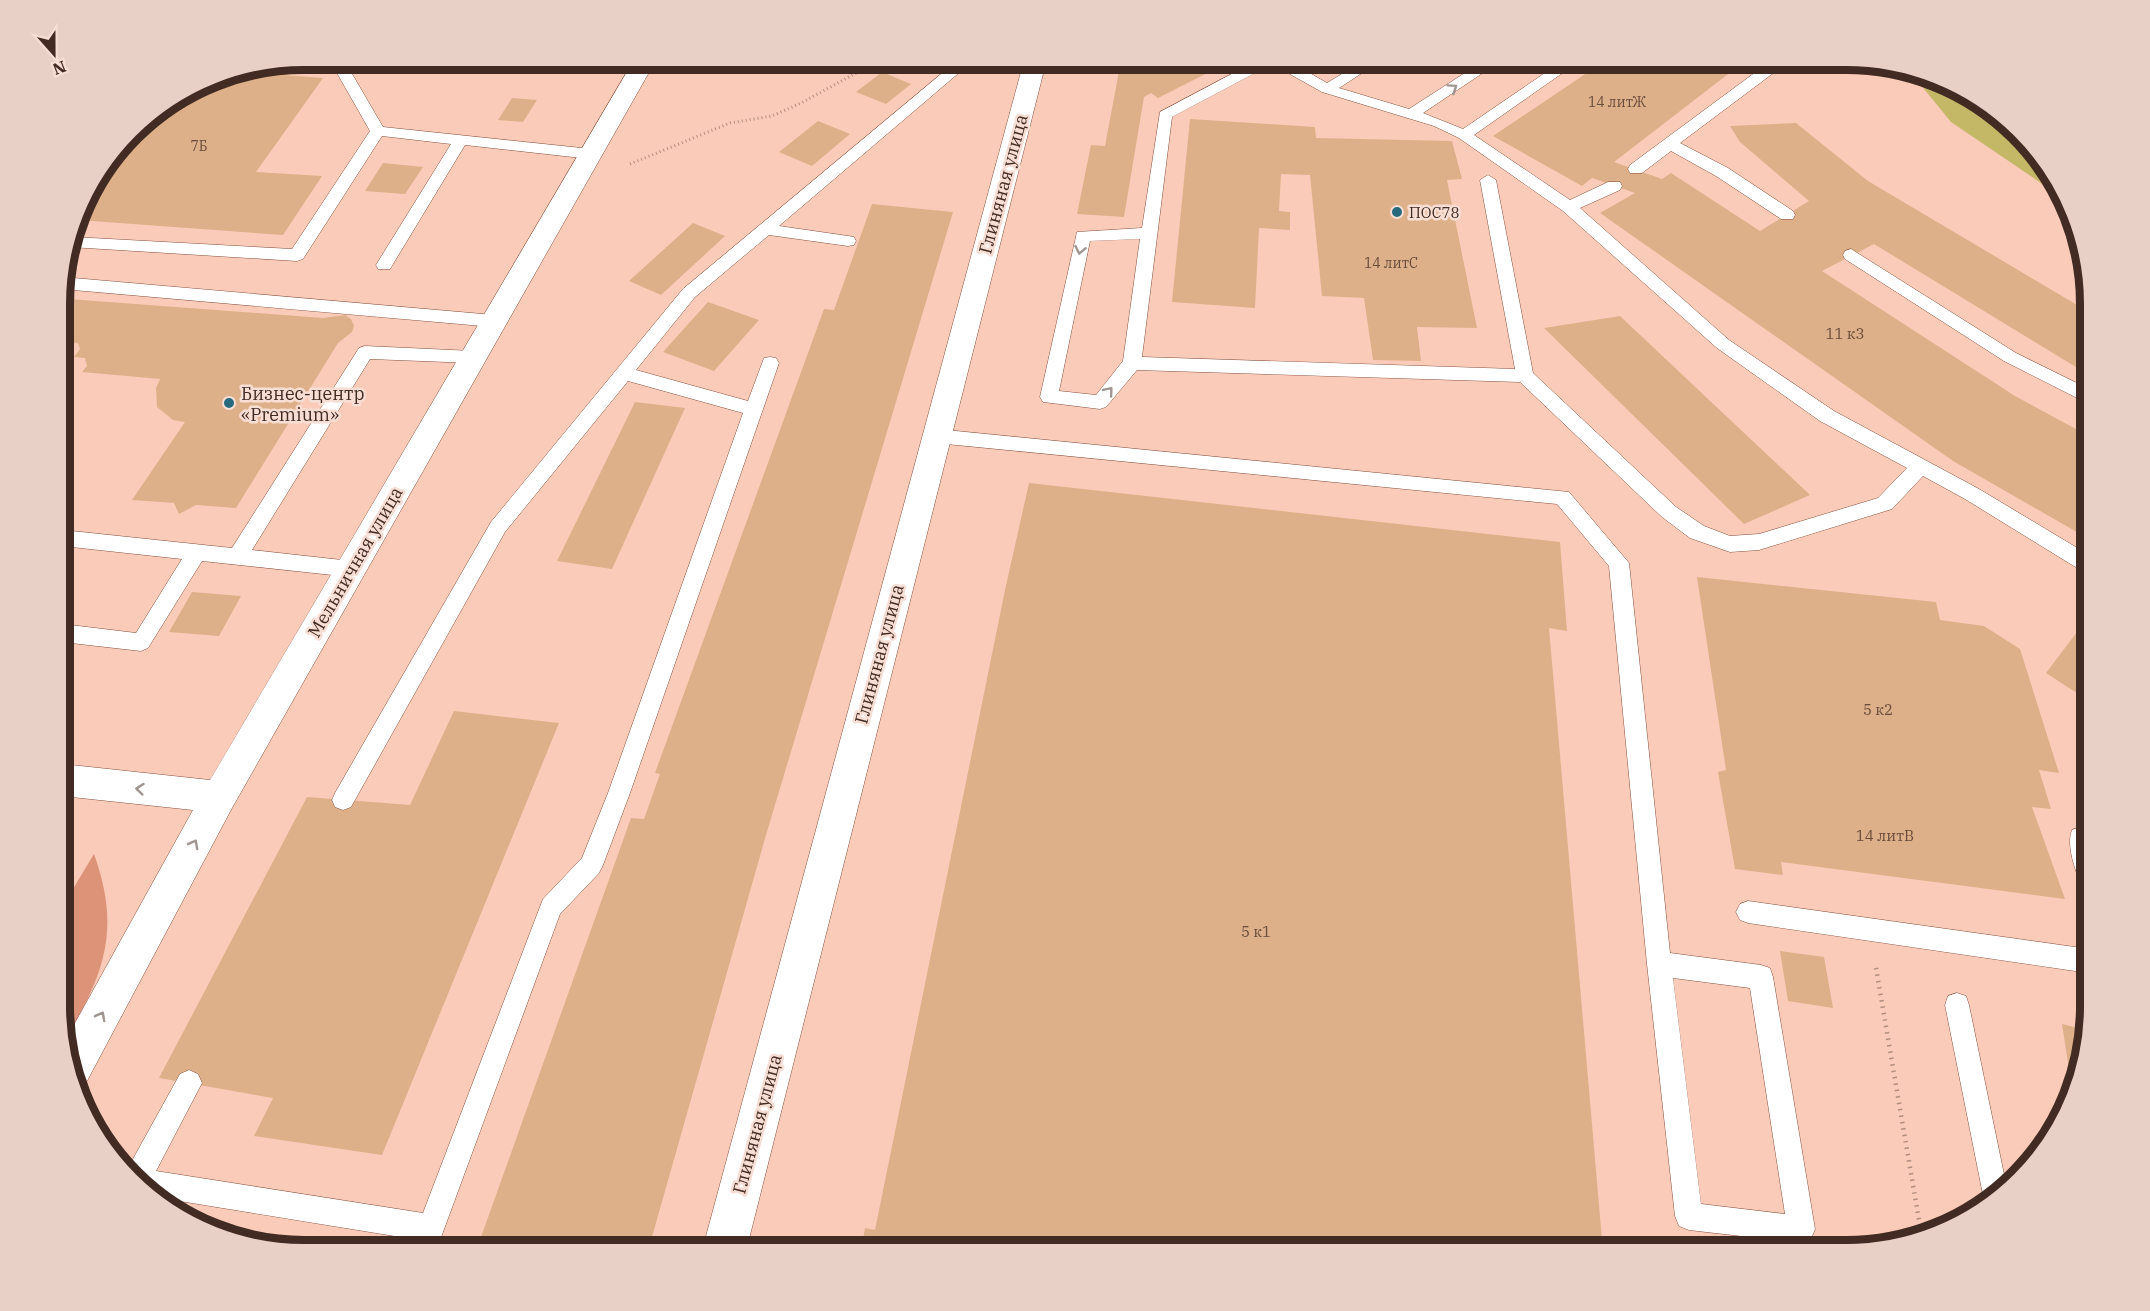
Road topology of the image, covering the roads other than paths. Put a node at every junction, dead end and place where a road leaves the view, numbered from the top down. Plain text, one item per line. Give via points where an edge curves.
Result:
1 (343, 70) edge
2 (639, 70) edge
3 (955, 70) edge
4 (1032, 70) edge
5 (1250, 70) edge
6 (1294, 70) edge
7 (1358, 70) edge
8 (1479, 70) edge
9 (1559, 70) edge
10 (1768, 70) edge
11 (1327, 89) junction
12 (1411, 114) junction
13 (378, 131) junction
14 (1464, 135) junction
15 (461, 140) junction
16 (1670, 144) junction
17 (585, 163) junction
18 (1636, 169) dead end
19 (1488, 180) dead end
20 (1614, 186) dead end
21 (1569, 207) junction
22 (1787, 214) dead end
23 (765, 229) junction
24 (1148, 233) junction
25 (848, 241) dead end
26 (79, 242) edge
27 (1851, 255) dead end
28 (384, 265) dead end
29 (72, 285) edge
30 (494, 321) junction
31 (473, 357) junction
32 (770, 363) dead end
33 (1132, 363) junction
34 (623, 374) junction
35 (1525, 376) junction
36 (2080, 392) edge
37 (754, 409) junction
38 (936, 436) junction
39 (1921, 466) junction
40 (70, 539) edge
41 (197, 552) junction
42 (237, 556) junction
43 (2080, 559) edge
44 (351, 569) junction
45 (70, 634) edge
46 (70, 781) edge
47 (219, 797) junction
48 (343, 800) dead end
49 (1748, 912) dead end
50 (2080, 960) edge
51 (1659, 964) junction
52 (1957, 1005) dead end
53 (77, 1060) edge
54 (189, 1083) dead end
55 (140, 1173) edge
56 (152, 1184) edge
57 (1993, 1188) edge
58 (426, 1239) edge
59 (727, 1240) edge

1 - 13 lane
2 - 17 street, Мельничная улица
3 - 23 lane
4 - 38 street, Глиняная улица
5 - 24 lane via 1165,115
6 - 11 lane
7 - 11 lane
12 -> 8 lane
9 - 14 lane
10 - 16 lane
11 - 12 lane
12 - 14 lane
13 - 15 lane
13 - 26 lane via 297,255
14 - 21 lane
15 - 17 lane
15 - 28 lane
16 - 18 lane
16 - 22 lane
17 - 30 street, Мельничная улица
19 - 35 lane
20 - 21 lane
21 - 39 lane via 1723,344 1827,416
23 - 25 lane
23 - 34 lane via 689,293
24 - 33 lane
24 -> 33 lane via 1083,236 1049,397 1100,402
27 - 36 lane via 2010,357
29 - 30 lane
30 - 31 street, Мельничная улица
31 - 42 lane via 365,352
31 - 44 street, Мельничная улица
32 - 37 lane
33 - 35 lane
34 - 37 lane
34 - 48 lane via 498,527
35 - 39 lane via 1669,512 1697,532 1730,544 1759,542 1885,504
37 - 58 lane via 591,865 550,908
38 - 51 lane via 1562,497 1619,563
38 - 59 street, Глиняная улица
39 - 43 lane
40 - 41 lane
41 - 42 lane
41 - 45 lane via 141,642
42 - 44 lane
44 - 47 street, Мельничная улица
47 -> 46 street
53 -> 47 street, Мельничная улица
49 - 50 lane
51 - 51 lane via 1689,1216 1801,1230 1761,977
52 - 57 lane
54 - 55 lane
56 - 58 lane

